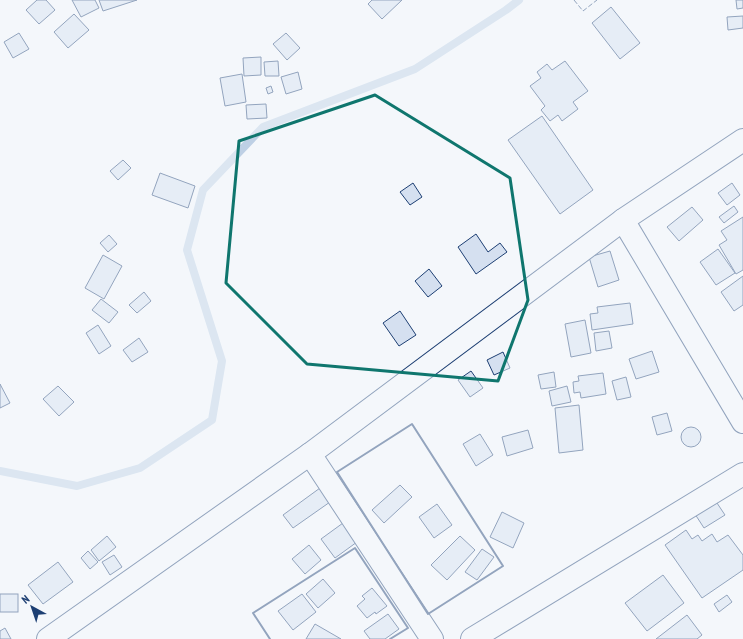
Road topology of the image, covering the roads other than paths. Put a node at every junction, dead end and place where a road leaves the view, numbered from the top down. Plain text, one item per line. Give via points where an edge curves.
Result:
1 (743, 140) edge
2 (623, 220) junction
3 (743, 422) edge
4 (310, 454) junction
5 (743, 474) edge
6 (48, 639) edge
7 (432, 639) edge
8 (472, 639) edge

1 - 2 street
2 - 3 street
2 - 4 street
4 - 6 street
4 - 7 street
5 - 8 street

